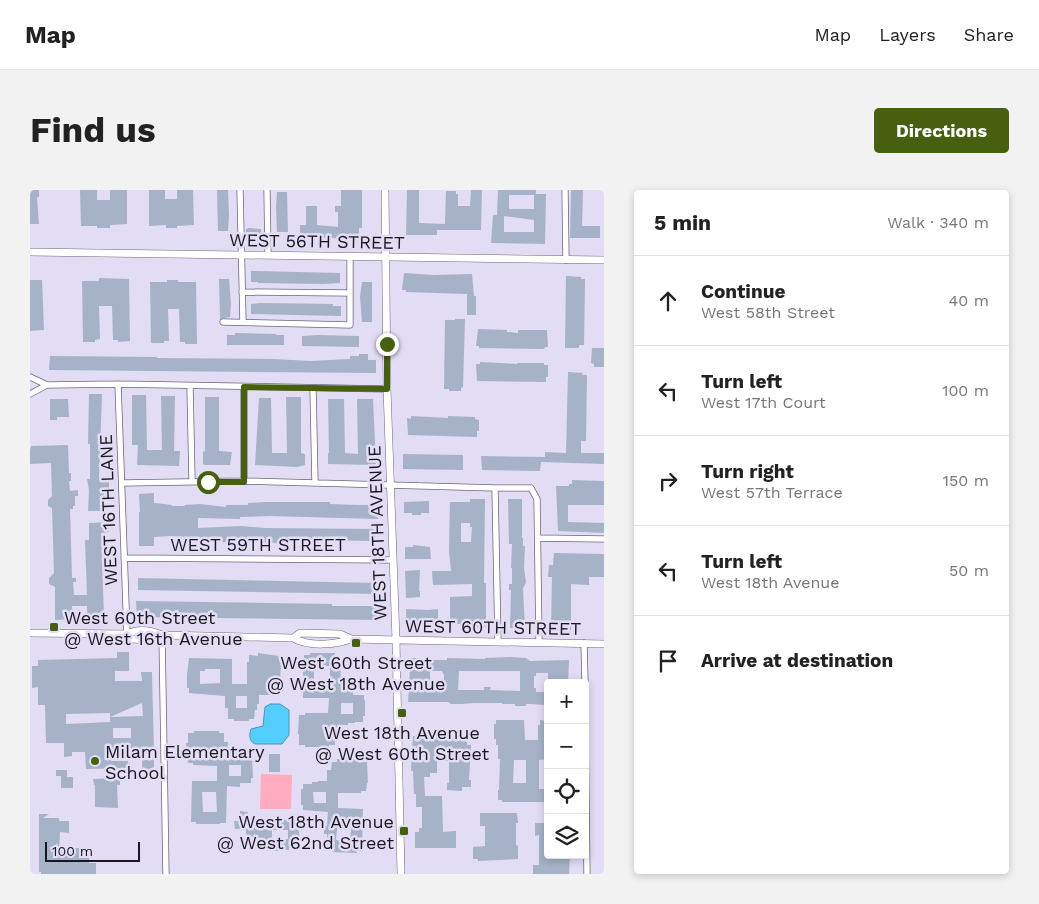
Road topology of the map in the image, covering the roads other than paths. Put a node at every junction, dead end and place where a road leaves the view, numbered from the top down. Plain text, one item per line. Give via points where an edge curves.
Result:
1 (240, 190) edge
2 (267, 190) edge
3 (385, 190) edge
4 (565, 190) edge
5 (30, 252) edge
6 (241, 254) junction
7 (268, 255) junction
8 (350, 257) junction
9 (386, 258) junction
10 (566, 260) junction
11 (604, 260) edge
12 (242, 292) junction
13 (350, 293) junction
14 (223, 322) dead end
15 (243, 322) junction
16 (30, 378) edge
17 (118, 384) junction
18 (47, 385) junction
19 (190, 386) junction
20 (244, 387) junction
21 (313, 388) junction
22 (387, 389) junction
23 (30, 394) edge
24 (192, 482) junction
25 (244, 482) junction
26 (123, 483) junction
27 (314, 483) junction
28 (390, 485) junction
29 (495, 488) junction
30 (538, 538) junction
31 (604, 539) edge
32 (124, 558) junction
33 (392, 560) junction
34 (30, 633) edge
35 (127, 634) junction
36 (162, 635) junction
37 (396, 640) junction
38 (498, 642) junction
39 (538, 642) junction
40 (584, 643) junction
41 (604, 644) edge
42 (584, 679) edge
43 (585, 724) edge
44 (166, 874) edge
45 (401, 874) edge
46 (587, 874) edge

1 - 6 street
2 - 7 street
3 - 9 street, WEST 18TH AVENUE
4 - 10 street
5 - 6 street, WEST 56TH STREET
6 - 7 street, WEST 56TH STREET
6 - 12 street
7 - 8 street, WEST 56TH STREET
8 - 9 street, WEST 56TH STREET
8 - 13 street
9 - 10 street, WEST 56TH STREET
9 - 22 street, WEST 18TH AVENUE
10 - 11 street, WEST 56TH STREET
12 - 13 street
12 - 15 street
13 - 15 street via 350,325
14 - 15 street
16 - 18 street
17 - 18 street
17 - 19 street
17 - 26 street, WEST 16TH LANE
18 - 23 street
19 - 20 street
19 - 24 street
20 - 21 street
20 - 25 street
21 - 22 street
21 - 27 street
22 - 28 street, WEST 18TH AVENUE
24 - 25 street
24 - 26 street
25 - 27 street
26 - 32 street, WEST 16TH LANE
27 - 28 street
28 - 29 street
28 - 33 street, WEST 18TH AVENUE
29 - 30 street via 532,488 537,499
29 - 38 street
30 - 31 street
30 - 39 street
32 - 33 street, WEST 59TH STREET
32 - 35 street, WEST 16TH LANE
33 - 37 street, WEST 18TH AVENUE
34 - 35 street, WEST 60TH STREET
35 - 36 street, WEST 60TH STREET via 132,639 150,640
36 - 37 street, WEST 60TH STREET via 293,638 300,633
36 - 44 street
37 - 38 street, WEST 60TH STREET
37 - 45 street, WEST 18TH AVENUE
38 - 39 street, WEST 60TH STREET
39 - 40 street, WEST 60TH STREET
40 - 41 street, WEST 60TH STREET
40 - 42 street
43 - 46 street

